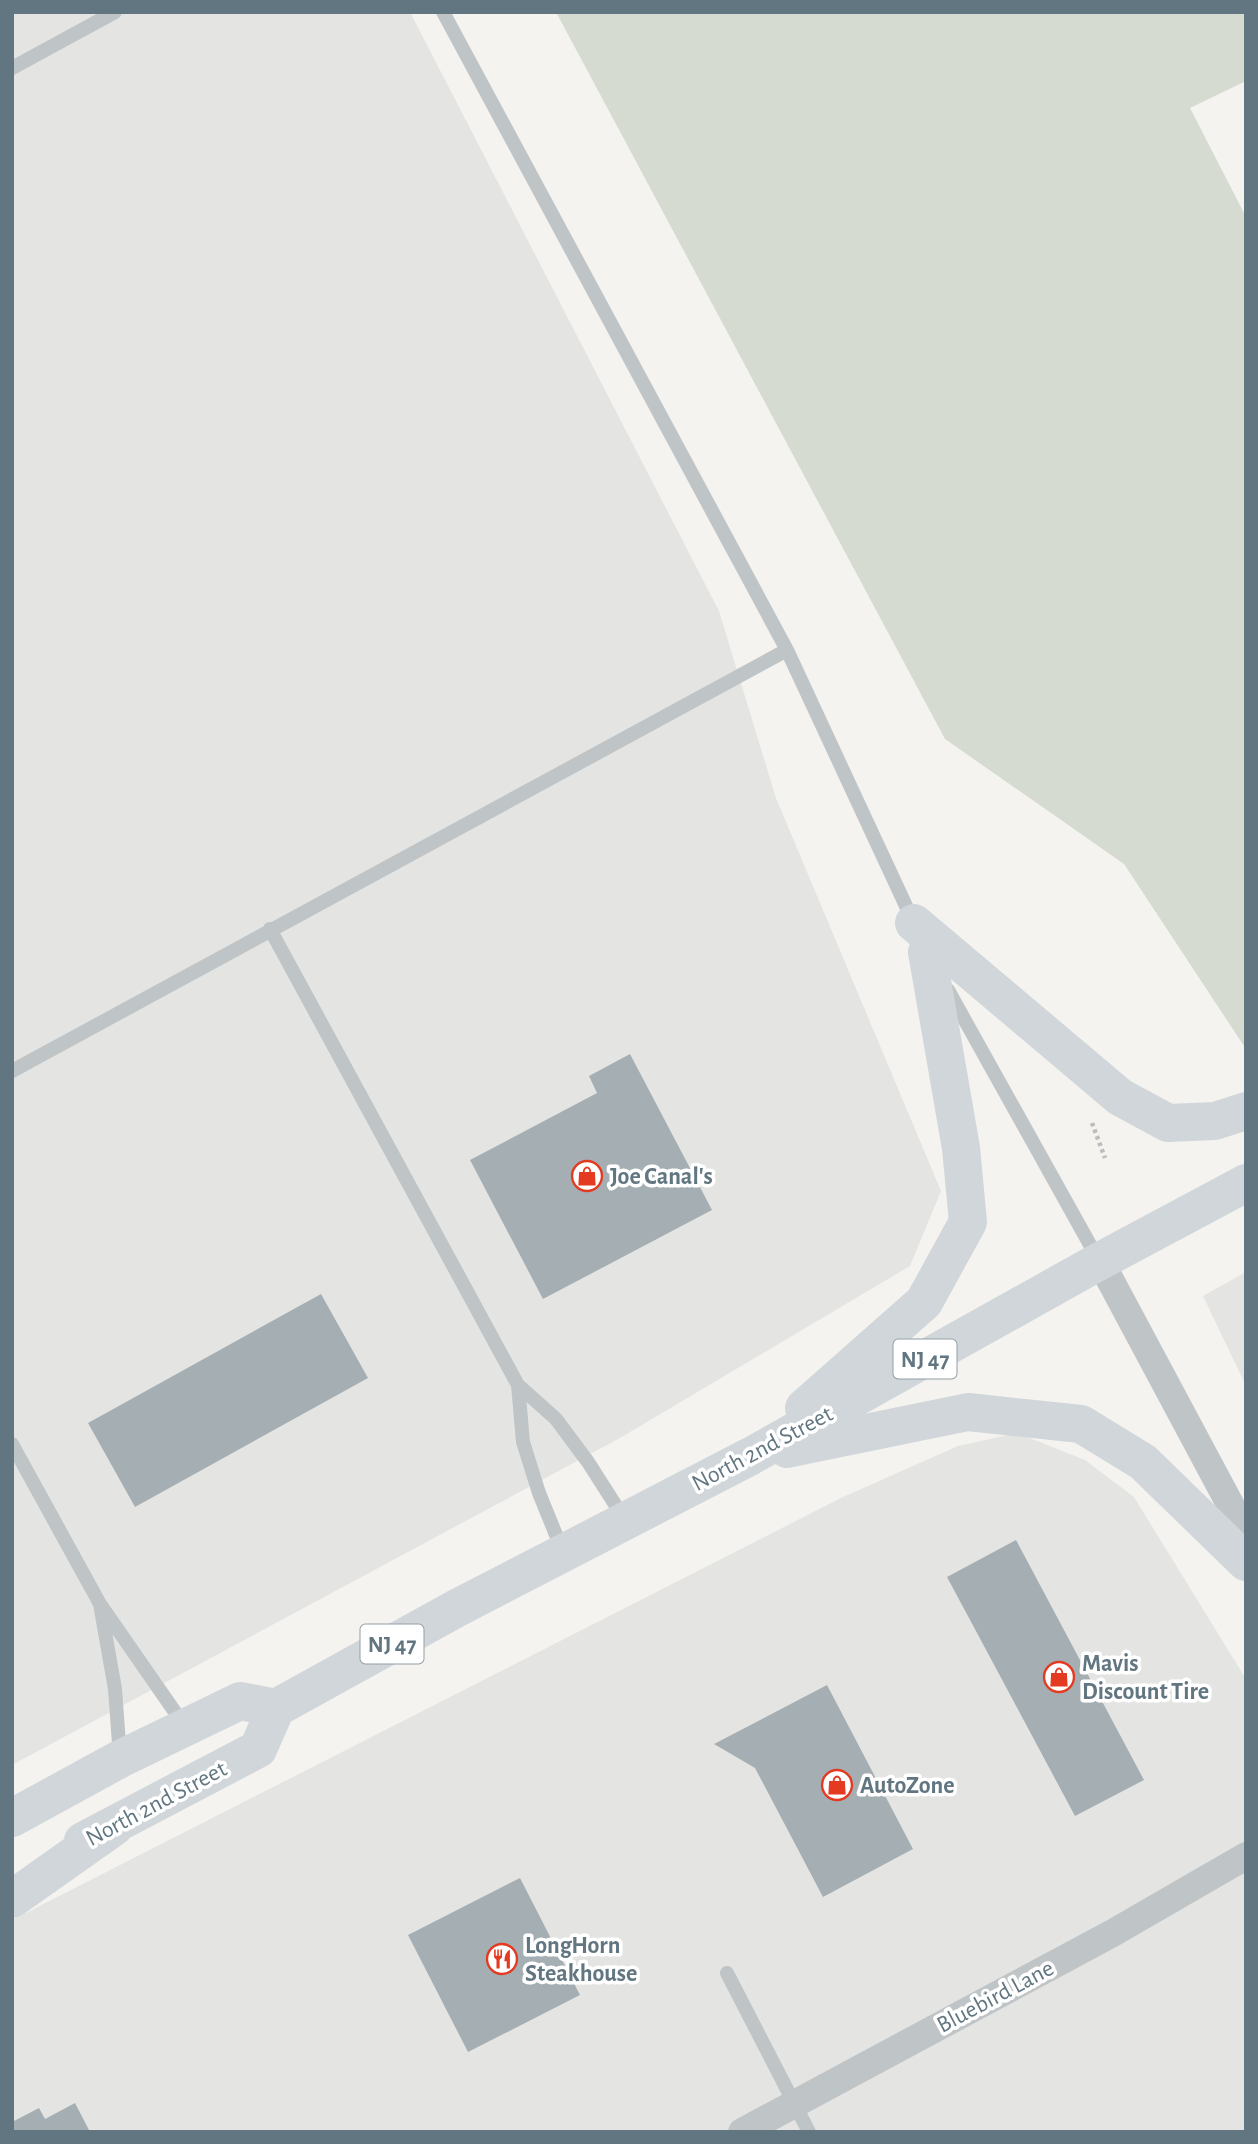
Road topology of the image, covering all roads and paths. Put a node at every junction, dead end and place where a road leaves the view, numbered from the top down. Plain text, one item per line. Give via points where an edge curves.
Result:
1 (116, 12) edge
2 (443, 12) edge
3 (12, 68) edge
4 (788, 650) junction
5 (270, 929) junction
6 (920, 937) junction
7 (12, 1071) edge
8 (1246, 1111) edge
9 (1088, 1113) dead end
10 (1105, 1158) dead end
11 (1246, 1183) edge
12 (1100, 1261) junction
13 (518, 1385) junction
14 (12, 1444) edge
15 (751, 1456) junction
16 (626, 1521) junction
17 (1246, 1534) edge
18 (563, 1552) junction
19 (1246, 1562) edge
20 (100, 1604) junction
21 (276, 1708) junction
22 (185, 1726) junction
23 (120, 1759) junction
24 (12, 1818) edge
25 (114, 1827) junction
26 (1246, 1856) edge
27 (12, 1876) edge
28 (12, 1899) edge
29 (727, 1973) dead end
30 (794, 2104) junction
31 (742, 2132) edge
32 (809, 2132) edge

1 - 3 lane
2 - 4 lane
4 - 5 lane
4 - 6 lane
5 - 7 lane
5 - 13 lane
6 - 8 main road via 1120,1097 1168,1123 1215,1121
6 - 12 lane
6 - 15 main road via 961,1147 968,1222 924,1302
9 - 10 path
11 - 12 main road, North 2nd Street / NJ 47
12 - 15 main road, North 2nd Street / NJ 47
12 - 17 street
13 - 16 lane via 556,1419
13 - 18 lane via 523,1442
14 - 20 lane
15 - 16 main road, North 2nd Street / NJ 47
15 - 19 main road via 968,1412 1081,1424 1143,1462
16 - 18 main road, North 2nd Street / NJ 47
18 - 21 main road, North 2nd Street / NJ 47
20 - 22 lane
20 - 23 lane via 115,1689
21 - 22 main road via 240,1700
21 - 25 main road, North 2nd Street via 258,1749
22 - 23 main road
23 - 24 main road
25 - 27 main road, North 2nd Street
25 - 28 main road
26 - 30 street, Bluebird Lane via 1099,1941
29 - 30 lane
30 - 31 street, Bluebird Lane
30 - 32 lane

